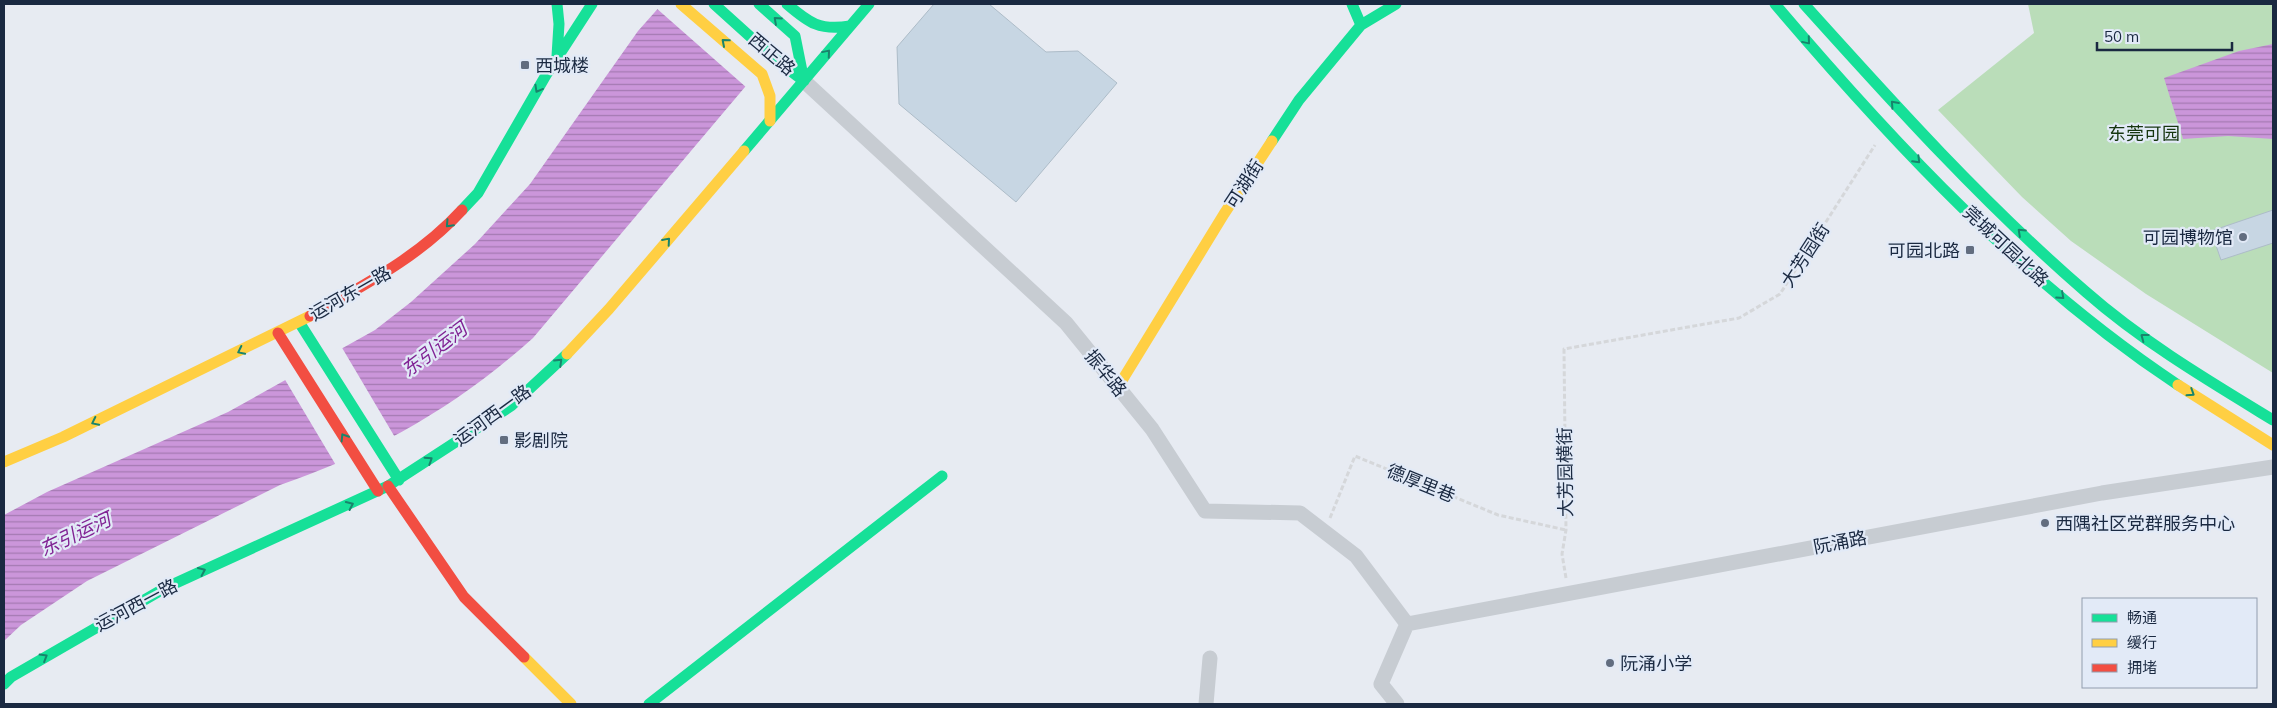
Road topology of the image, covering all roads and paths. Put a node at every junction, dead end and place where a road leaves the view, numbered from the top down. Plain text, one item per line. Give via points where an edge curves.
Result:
1 (557, 4) edge
2 (592, 4) edge
3 (681, 4) edge
4 (714, 4) edge
5 (759, 4) edge
6 (787, 4) edge
7 (869, 4) edge
8 (1352, 4) edge
9 (1396, 4) edge
10 (1776, 4) edge
11 (1804, 4) edge
12 (1361, 25) junction
13 (850, 26) junction
14 (557, 58) junction
15 (804, 81) junction
16 (770, 122) junction
17 (1886, 128) junction
18 (299, 322) junction
19 (278, 333) junction
20 (1564, 349) joint
21 (1118, 388) junction
22 (2273, 420) edge
23 (2273, 445) edge
24 (4, 462) edge
25 (2273, 467) edge
26 (942, 476) dead end
27 (388, 486) junction
28 (1566, 530) junction
29 (1325, 532) junction
30 (1569, 593) junction
31 (1407, 624) junction
32 (1210, 658) dead end
33 (4, 684) edge
34 (571, 704) edge
35 (650, 704) edge
36 (1206, 704) edge
37 (1397, 704) edge

1 - 14 street
2 - 14 street, 运河东一路
16 -> 3 street via 770,96 762,74
4 - 15 street, 西正路
15 -> 5 street, 西正路 via 796,36
6 - 13 street via 808,22 829,28
7 - 13 street, 运河西一路
8 - 12 street
9 - 12 street, 可湖街
10 -> 17 street, 莞城可园北路
22 -> 11 street, 莞城可园北路 via 2174,359 2087,293 1912,125
12 - 21 street, 可湖街 via 1299,100 1224,214
15 -> 13 street, 运河西一路
14 -> 18 street, 运河东一路 via 478,193 443,231 394,268
15 - 16 street, 运河西一路
15 - 21 street, 振华路 via 1066,323
27 -> 16 street, 运河西一路 via 511,406 560,361
17 - 20 path, 大芳园街 via 1780,294 1739,318
17 -> 23 street, 莞城可园北路 via 1980,223 2074,308 2164,376
18 - 19 street, 运河东一路
18 - 27 street via 390,467
19 -> 24 street, 运河东一路 via 63,437
27 -> 19 street via 370,478
20 - 28 path, 大芳园横街
21 - 29 street, 振华路 via 1152,429 1205,511 1300,513
25 - 30 street, 阮涌路 via 2102,493
26 - 35 street
33 -> 27 street, 运河西一路 via 66,644 165,588
27 - 34 street via 464,597
28 - 29 path, 德厚里巷 via 1498,515 1355,456
28 - 30 path, 大芳园横街 via 1562,554
29 - 31 street, 振华路 via 1356,556
30 - 31 street, 阮涌路
31 - 37 street via 1381,684
32 - 36 street

